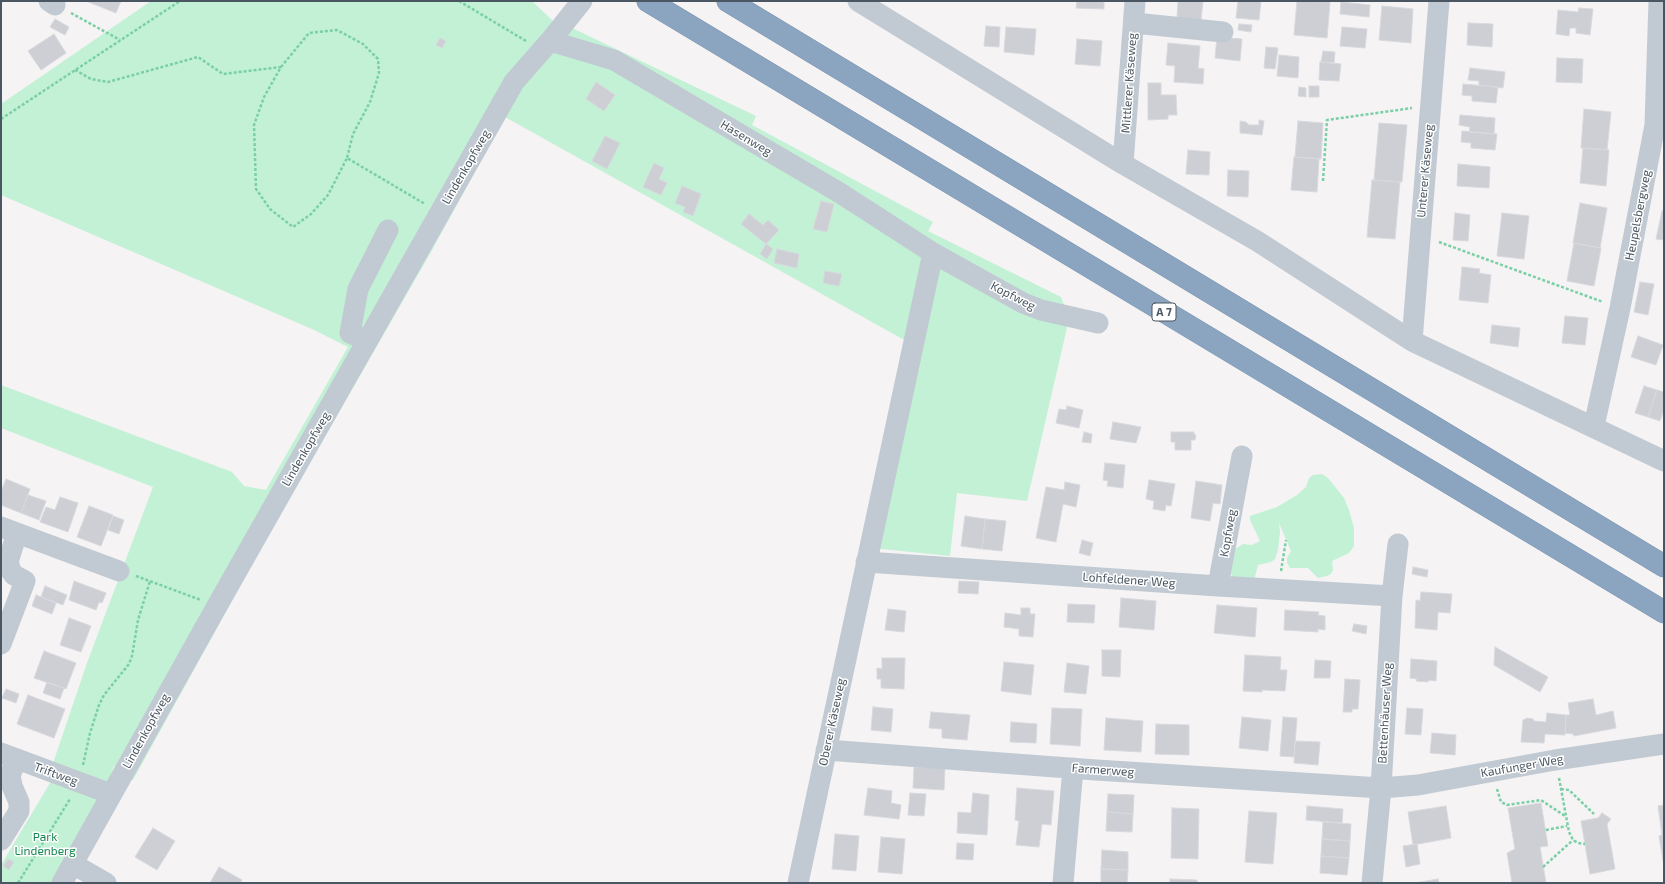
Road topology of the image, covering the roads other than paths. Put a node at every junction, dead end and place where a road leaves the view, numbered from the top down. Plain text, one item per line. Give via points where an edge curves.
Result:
1 (582, 1) edge
2 (648, 1) edge
3 (728, 1) edge
4 (858, 1) edge
5 (1135, 1) edge
6 (1439, 1) edge
7 (1659, 1) edge
8 (1134, 23) junction
9 (1223, 32) dead end
10 (546, 46) junction
11 (1123, 164) junction
12 (388, 230) dead end
13 (933, 254) junction
14 (1098, 324) dead end
15 (367, 341) junction
16 (1412, 341) junction
17 (1594, 426) junction
18 (1242, 456) dead end
19 (1664, 461) edge
20 (9, 530) edge
21 (1398, 544) dead end
22 (866, 562) junction
23 (1664, 566) edge
24 (119, 571) road end
25 (1218, 586) junction
26 (1392, 596) junction
27 (1664, 612) edge
28 (1, 644) edge
29 (1664, 744) edge
30 (826, 750) junction
31 (9, 756) edge
32 (1073, 768) junction
33 (1380, 788) junction
34 (111, 794) junction
35 (1, 840) edge
36 (73, 864) junction
37 (62, 883) edge
38 (106, 883) edge
39 (798, 883) edge
40 (1063, 883) edge
41 (1372, 883) edge

1 - 10 street, Lindenkopfweg
2 - 27 highway, A 7
3 - 23 highway
4 - 11 street
5 - 8 street, Mittlerer Käseweg
6 - 16 street, Unterer Käseweg
7 - 17 street, Heupelsbergweg via 1655,125 1620,308
8 - 9 street
8 - 11 street, Mittlerer Käseweg
10 - 13 street, Hasenweg via 614,60 840,193
10 - 15 street, Lindenkopfweg via 514,82
11 - 16 street via 1257,241
12 - 15 street via 358,289 350,333
13 - 14 street, Kopfweg via 1023,303
13 - 22 street, Oberer Käseweg
15 - 34 street, Lindenkopfweg
16 - 17 street
17 - 19 street
18 - 25 street, Kopfweg
20 - 24 street
20 - 28 street via 8,562 11,572 25,581
21 - 26 street, Bettenhäuser Weg
22 - 25 street, Lohfeldener Weg
22 - 30 street, Oberer Käseweg
25 - 26 street, Lohfeldener Weg
26 - 33 street, Bettenhäuser Weg
29 - 33 street, Kaufunger Weg
30 - 32 street, Farmerweg
30 - 39 street, Oberer Käseweg
31 - 34 street, Triftweg via 80,775
31 - 35 street via 12,786 19,802 18,811
32 - 33 street, Farmerweg
32 - 40 street
33 - 41 street, Bettenhäuser Weg
34 - 36 street, Lindenkopfweg
36 - 37 street, Lindenkopfweg
36 - 38 street

